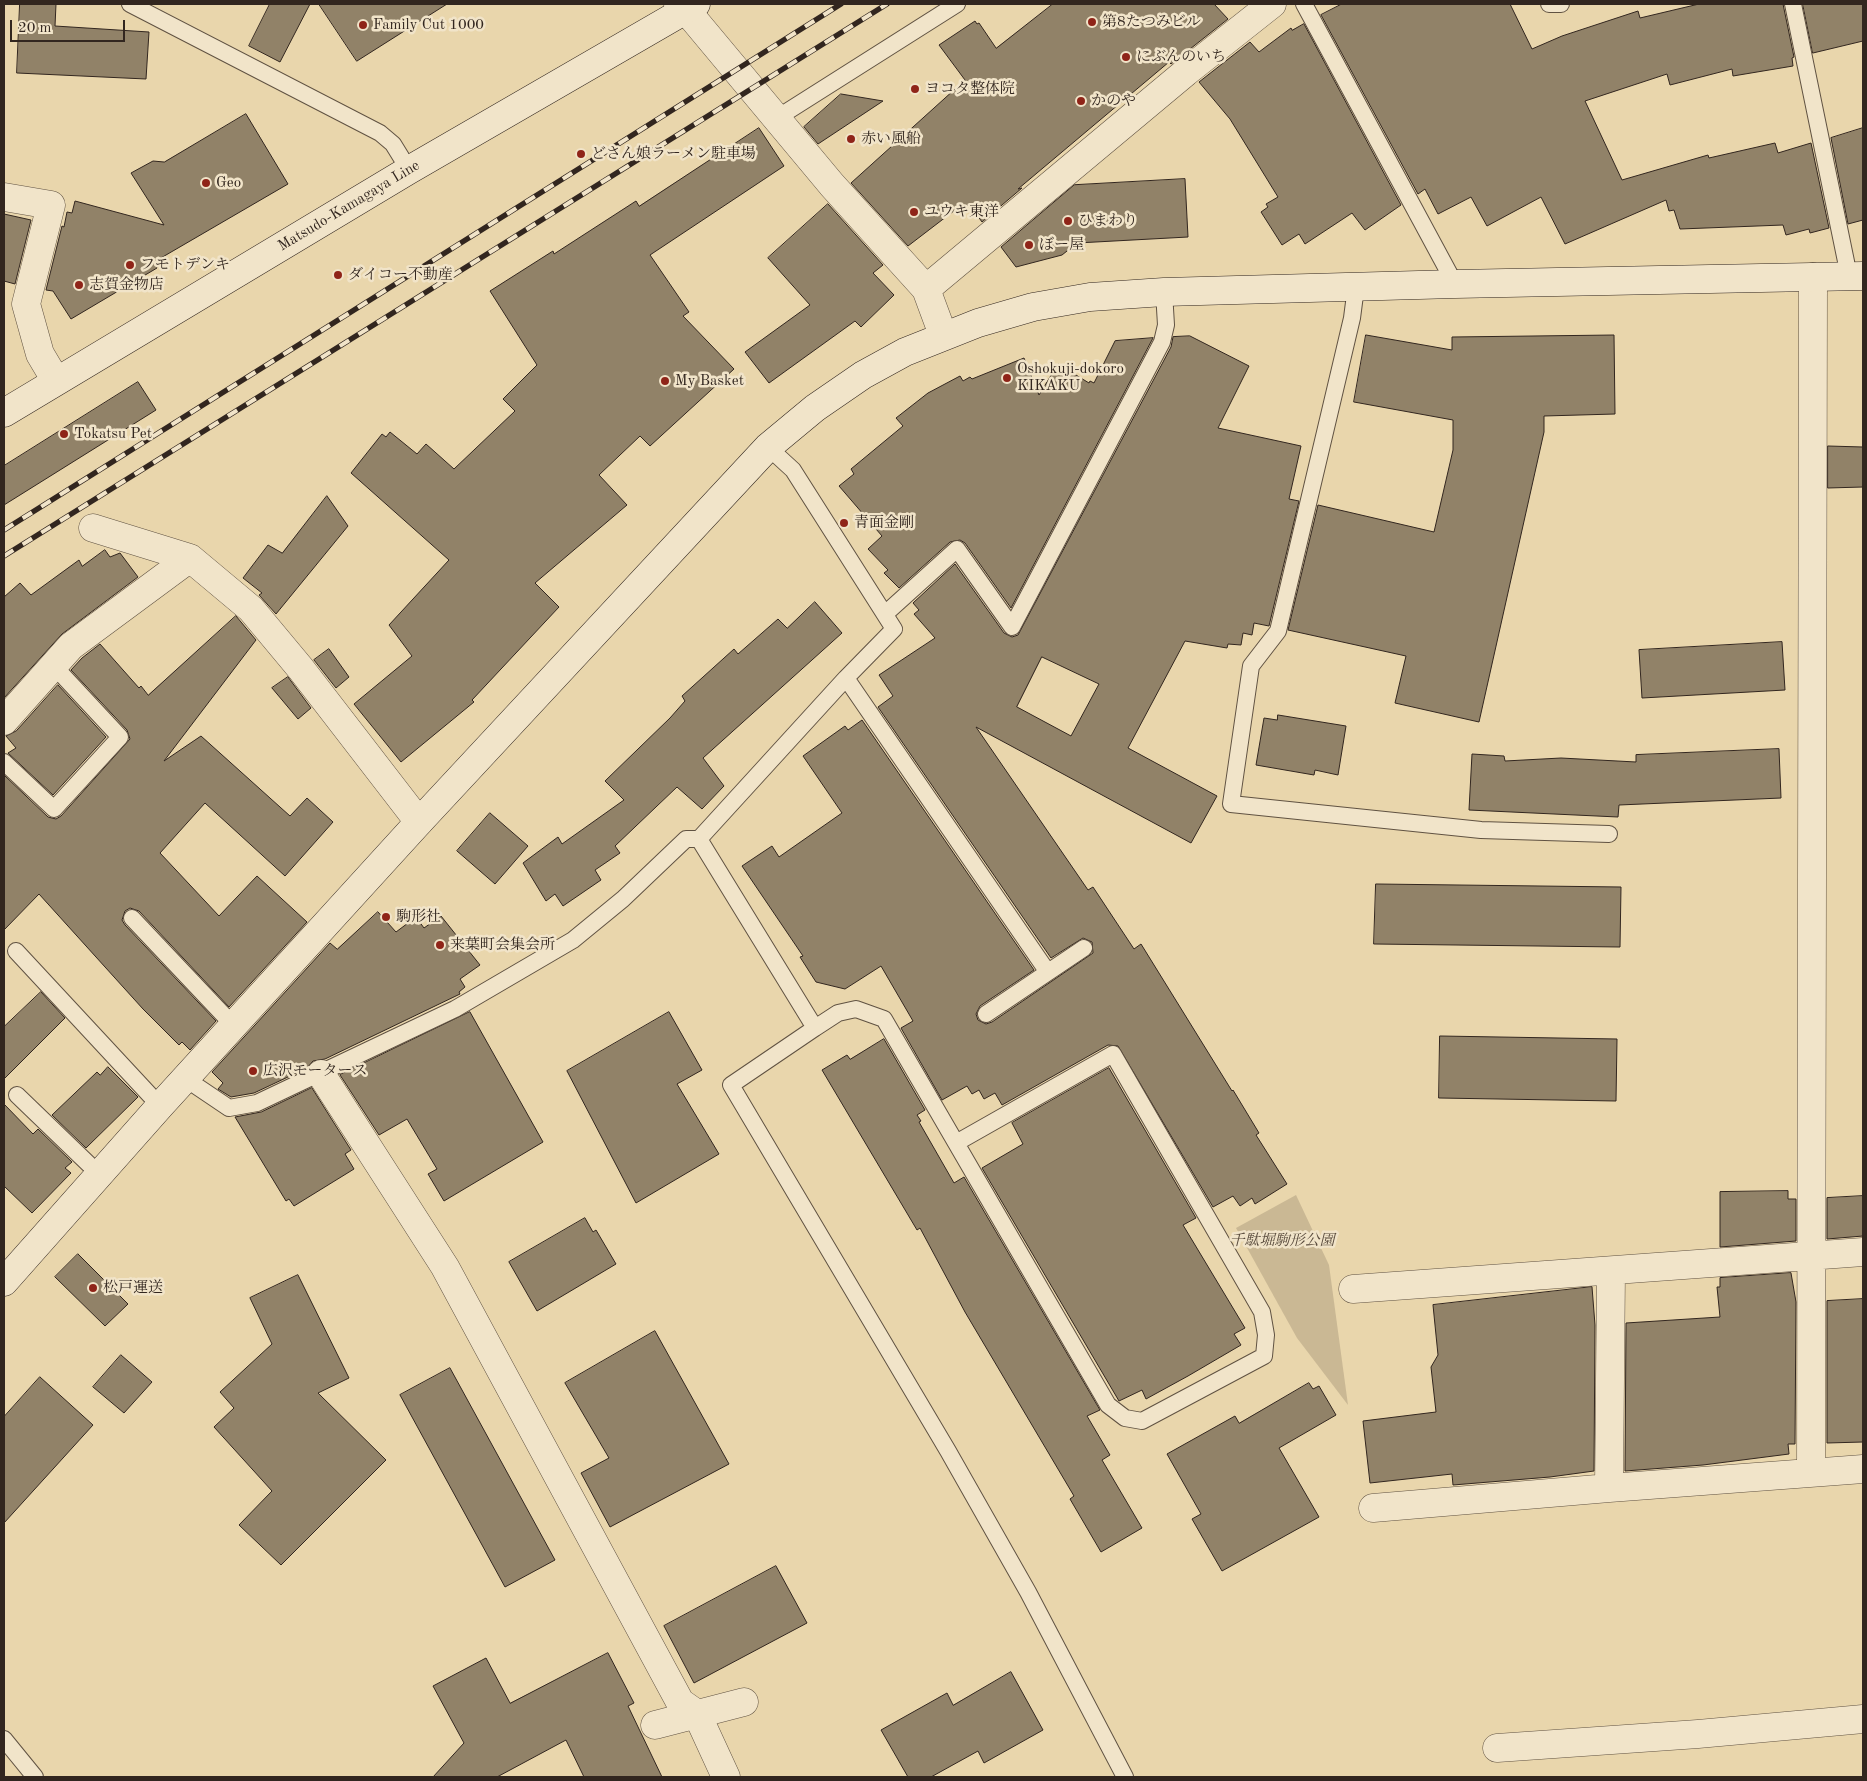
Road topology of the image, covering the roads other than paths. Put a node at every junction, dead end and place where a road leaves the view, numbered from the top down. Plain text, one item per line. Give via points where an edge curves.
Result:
1 (130, 4) edge
2 (957, 4) edge
3 (1272, 4) edge
4 (1304, 4) edge
5 (1549, 4) edge
6 (1562, 4) edge
7 (1793, 4) edge
8 (687, 6) edge
9 (774, 113) junction
10 (409, 170) junction
11 (4, 197) edge
12 (1856, 276) edge
13 (1813, 277) junction
14 (1455, 284) junction
15 (1356, 287) junction
16 (926, 289) junction
17 (1164, 292) junction
18 (943, 335) junction
19 (56, 381) junction
20 (4, 413) edge
21 (768, 447) junction
22 (93, 528) dead end
23 (190, 558) junction
24 (885, 614) junction
25 (54, 666) junction
26 (846, 678) junction
27 (4, 721) edge
28 (4, 762) edge
29 (419, 822) junction
30 (1609, 834) dead end
31 (700, 838) junction
32 (132, 918) dead end
33 (1084, 948) dead end
34 (16, 951) dead end
35 (1047, 971) junction
36 (986, 1014) dead end
37 (234, 1026) junction
38 (816, 1028) junction
39 (321, 1074) junction
40 (186, 1079) junction
41 (17, 1095) dead end
42 (160, 1106) junction
43 (956, 1143) junction
44 (100, 1175) junction
45 (1863, 1252) edge
46 (1811, 1255) junction
47 (1611, 1271) junction
48 (4, 1282) edge
49 (1353, 1289) dead end
50 (1863, 1469) edge
51 (1810, 1473) junction
52 (1609, 1488) junction
53 (1373, 1508) dead end
54 (744, 1702) dead end
55 (697, 1714) junction
56 (1863, 1719) edge
57 (655, 1725) dead end
58 (4, 1738) edge
59 (1496, 1748) dead end
60 (36, 1777) edge
61 (726, 1777) edge
62 (1125, 1777) edge

1 - 10 lane via 380,133 393,144
2 - 9 lane
3 - 16 street
4 - 14 lane
5 - 6 lane
7 - 12 lane
8 - 9 street
8 - 10 street, Matsudo-Kamagaya Line
9 - 16 street via 832,185
10 - 19 street, Matsudo-Kamagaya Line
11 - 19 street via 51,205 26,304 40,354
12 - 13 street
13 - 14 street
13 - 46 street
14 - 15 street
15 - 17 street
15 - 30 lane via 1352,318 1278,631 1251,666 1231,804 1481,830
16 - 18 street
17 - 18 street via 1090,297 1033,307
17 - 24 lane via 1166,325 1162,342 1012,627 957,549
18 - 21 street via 863,374
19 - 20 street, Matsudo-Kamagaya Line
21 - 24 lane via 793,470
21 - 29 street
22 - 23 street
23 - 25 street via 71,646
23 - 29 street via 251,609
24 - 26 lane via 894,629
25 - 27 street
25 - 28 lane via 120,737 54,809
26 - 31 lane
26 - 35 lane
29 - 37 street
31 - 38 lane
31 - 39 lane via 686,839 623,899 573,940 455,1009
32 - 37 lane
33 - 35 lane
34 - 42 lane
35 - 36 lane
37 - 40 street
38 - 43 lane via 838,1013 856,1009 884,1019
38 - 62 lane via 731,1085 948,1451 1028,1592
39 - 40 lane via 257,1103 229,1108
39 - 55 street via 445,1267 680,1702
40 - 42 street
41 - 44 lane
42 - 44 street
43 - 43 lane via 1113,1054 1262,1312 1266,1335 1264,1356 1142,1421 1125,1418 1108,1405
44 - 48 street
45 - 46 street
46 - 47 street
46 - 51 street
47 - 49 street
47 - 52 street
50 - 51 street
51 - 52 street
52 - 53 street
54 - 55 street
55 - 57 street
55 - 61 street
56 - 59 street
58 - 60 lane

